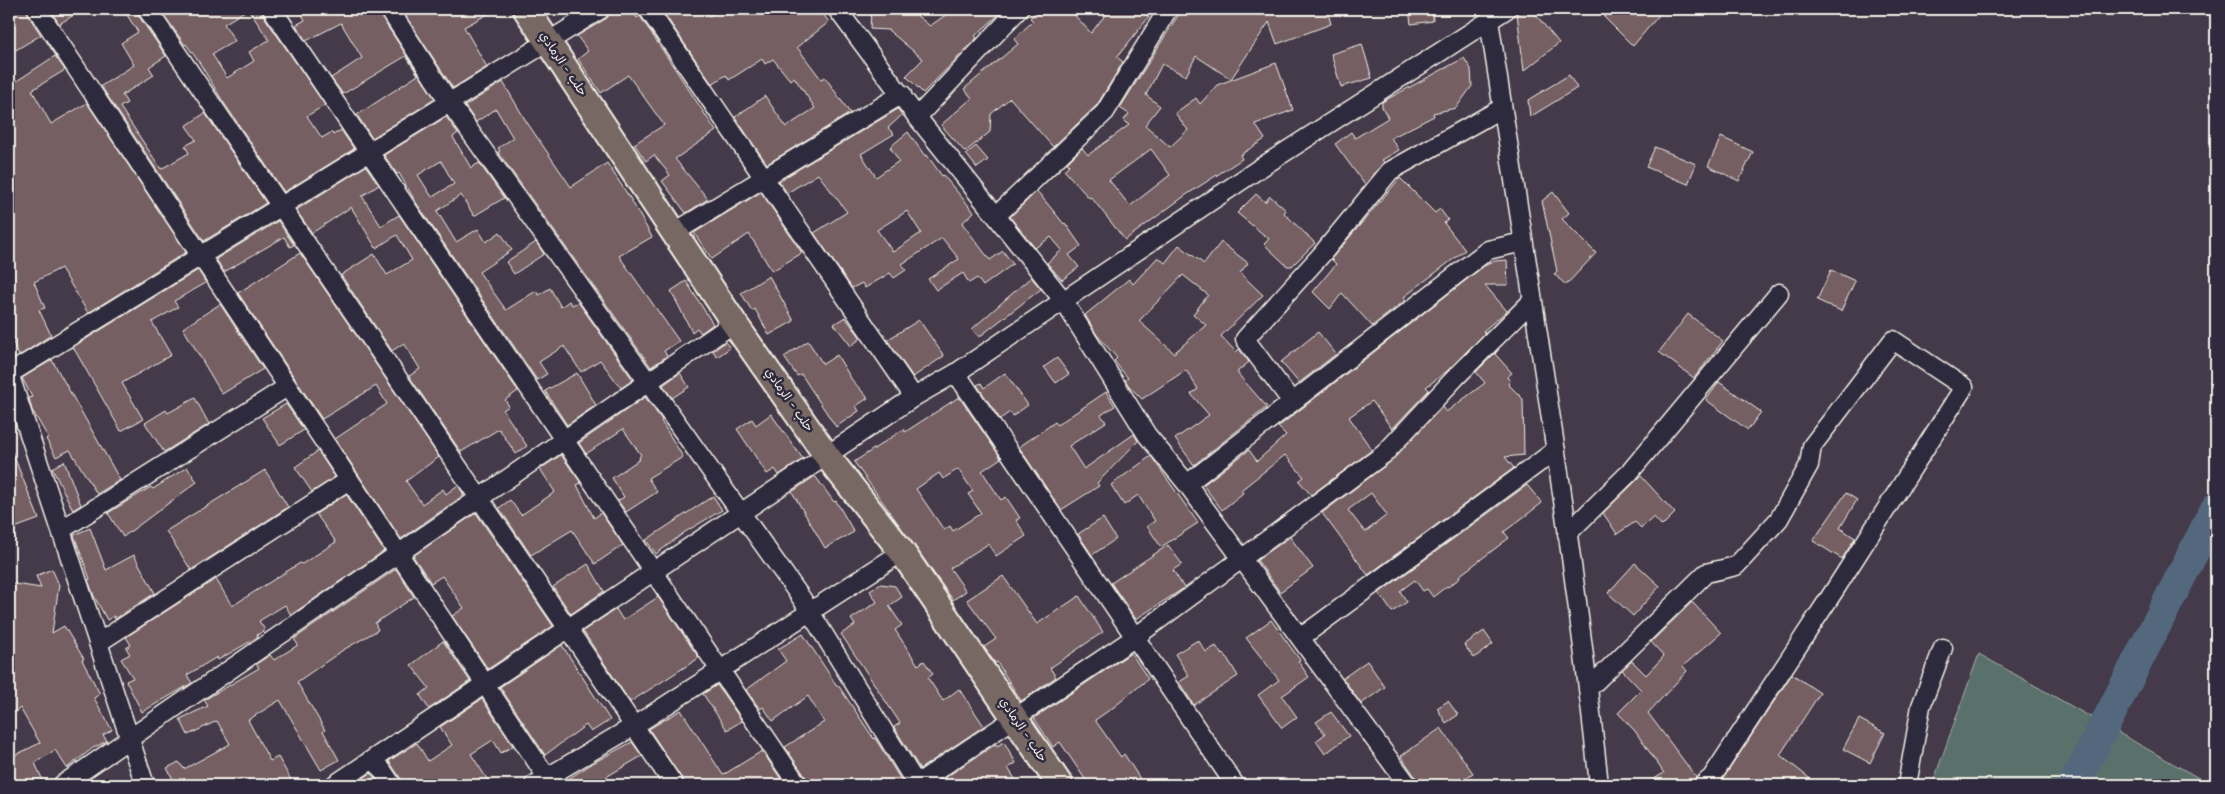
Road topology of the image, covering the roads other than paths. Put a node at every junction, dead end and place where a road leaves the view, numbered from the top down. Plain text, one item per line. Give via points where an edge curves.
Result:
1 (37, 9) edge
2 (147, 9) edge
3 (272, 9) edge
4 (389, 9) edge
5 (526, 9) edge
6 (602, 9) edge
7 (648, 9) edge
8 (839, 9) edge
9 (1020, 9) edge
10 (1168, 9) edge
11 (1507, 9) edge
12 (1489, 20) junction
13 (549, 42) junction
14 (902, 94) junction
15 (449, 102) junction
16 (1502, 108) junction
17 (917, 117) junction
18 (369, 151) junction
19 (765, 179) junction
20 (280, 206) junction
21 (996, 216) junction
22 (675, 232) junction
23 (1524, 242) junction
24 (200, 256) junction
25 (1779, 293) dead end
26 (1063, 300) junction
27 (1532, 300) junction
28 (734, 323) junction
29 (956, 373) junction
30 (9, 374) edge
31 (648, 381) junction
32 (287, 387) junction
33 (914, 397) junction
34 (1292, 402) junction
35 (565, 438) junction
36 (1556, 450) junction
37 (828, 456) junction
38 (349, 480) junction
39 (1187, 484) junction
40 (479, 498) junction
41 (741, 513) junction
42 (61, 530) junction
43 (1568, 534) junction
44 (902, 552) junction
45 (398, 554) junction
46 (1242, 561) junction
47 (655, 571) junction
48 (811, 612) junction
49 (568, 629) junction
50 (1134, 638) junction
51 (1300, 638) junction
52 (98, 643) junction
53 (1942, 648) dead end
54 (721, 670) junction
55 (484, 685) junction
56 (1589, 688) junction
57 (1014, 718) junction
58 (634, 726) junction
59 (130, 739) junction
60 (374, 758) junction
61 (544, 783) edge
62 (62, 785) edge
63 (145, 785) edge
64 (334, 785) edge
65 (392, 785) edge
66 (674, 785) edge
67 (798, 785) edge
68 (916, 785) edge
69 (1060, 785) edge
70 (1235, 785) edge
71 (1408, 785) edge
72 (1600, 785) edge
73 (1703, 785) edge
74 (1907, 785) edge

1 - 24 street
2 - 20 street
3 - 18 street
4 - 15 street
5 - 13 highway, حلب - الرمادي
6 - 13 street
7 - 19 street
8 - 14 street
9 - 17 street
10 - 21 street via 1105,112
11 - 12 street
12 - 16 street
12 - 26 street
13 - 15 street
13 - 22 highway, حلب - الرمادي
14 - 17 street
14 - 19 street
15 - 18 street
15 - 31 street
16 - 23 street
16 - 34 street via 1390,171 1322,254 1244,339
17 - 21 street
18 - 20 street
18 - 35 street
19 - 22 street
19 - 33 street
20 - 24 street
20 - 40 street
21 - 26 street
22 - 28 highway, حلب - الرمادي
23 - 27 street
23 - 34 street via 1488,250
24 - 30 street
24 - 32 street
25 - 43 street via 1629,473
26 - 29 street
26 - 39 street via 1147,435
27 - 36 street
27 - 46 street via 1384,454
28 - 31 street
28 - 37 highway, حلب - الرمادي
29 - 33 street
29 - 50 street
30 - 42 street
31 - 35 street
31 - 41 street
32 - 38 street
32 - 42 street
33 - 37 street
34 - 39 street
35 - 40 street
35 - 47 street
36 - 43 street
36 - 51 street
37 - 41 street
37 - 44 highway, حلب - الرمادي
38 - 45 street
38 - 52 street
39 - 46 street
40 - 45 street
40 - 49 street
41 - 47 street
41 - 48 street
42 - 52 street
43 - 56 street
44 - 48 street
44 - 57 highway, حلب - الرمادي
45 - 55 street
45 - 59 street
46 - 50 street
46 - 51 street
47 - 49 street
47 - 54 street
48 - 54 street
48 - 68 street
49 - 55 street
49 - 58 street
50 - 57 street
50 - 70 street
51 - 71 street
52 - 59 street
53 - 74 street via 1921,706
54 - 58 street
54 - 67 street
55 - 60 street
55 - 61 street
56 - 72 street
56 - 73 street via 1706,573 1736,566 1779,519 1809,465 1812,446 1893,340 1964,387 1834,591 1712,777
57 - 68 street
57 - 69 highway, حلب - الرمادي
58 - 61 street
58 - 66 street
59 - 62 street
59 - 63 street
60 - 64 street
60 - 65 street

